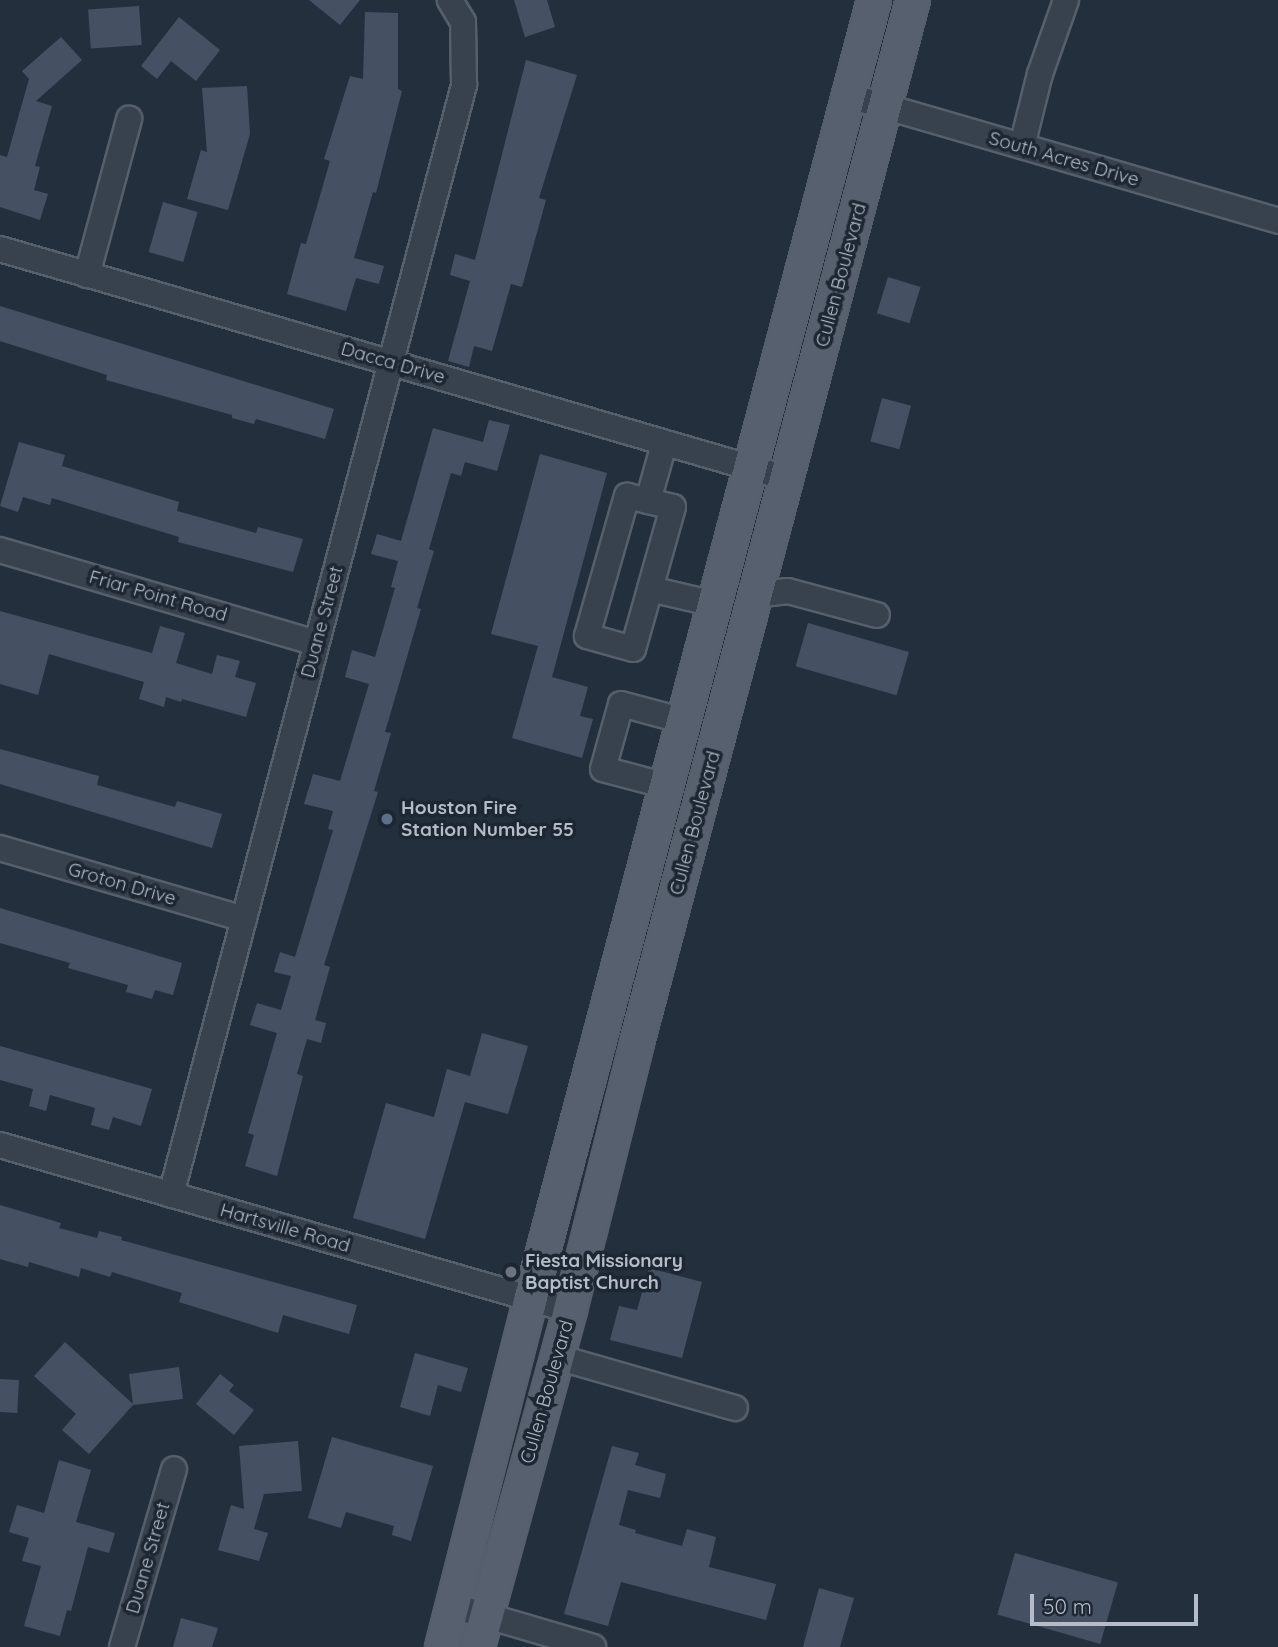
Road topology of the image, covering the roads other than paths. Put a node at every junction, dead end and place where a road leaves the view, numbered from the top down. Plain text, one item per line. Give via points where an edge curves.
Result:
1 (450, 0) edge
2 (874, 0) edge
3 (913, 0) edge
4 (1066, 0) edge
5 (849, 96) junction
6 (886, 106) junction
7 (129, 119) dead end
8 (1021, 146) junction
9 (1278, 221) edge
10 (0, 249) edge
11 (86, 275) junction
12 (391, 362) junction
13 (664, 444) junction
14 (750, 470) junction
15 (786, 478) junction
16 (648, 501) junction
17 (0, 550) edge
18 (650, 589) junction
19 (755, 595) junction
20 (715, 604) junction
21 (877, 615) dead end
22 (316, 643) junction
23 (684, 721) junction
24 (669, 779) junction
25 (706, 782) junction
26 (0, 848) edge
27 (244, 919) junction
28 (601, 1032) junction
29 (637, 1043) junction
30 (0, 1145) edge
31 (171, 1195) junction
32 (530, 1301) junction
33 (570, 1310) junction
34 (556, 1357) junction
35 (735, 1408) dead end
36 (174, 1469) dead end
37 (453, 1606) junction
38 (486, 1615) junction
39 (122, 1647) edge
40 (442, 1647) edge
41 (478, 1647) edge
42 (593, 1647) edge

1 - 12 street, Duane Street via 463,22 464,85
2 - 5 main road, Cullen Boulevard
3 - 6 main road, Cullen Boulevard
4 - 8 street
5 - 6 street, South Acres Drive
5 - 14 main road, Cullen Boulevard
6 - 8 street, South Acres Drive
6 - 15 main road, Cullen Boulevard
7 - 11 street
8 - 9 street, South Acres Drive
10 - 11 street, Dacca Drive
11 - 12 street, Dacca Drive
12 - 13 street, Dacca Drive
12 - 22 street, Duane Street
13 - 14 street, Dacca Drive
13 - 16 street
14 - 15 street, Dacca Drive
14 - 20 main road, Cullen Boulevard
15 - 19 main road, Cullen Boulevard
16 - 18 street via 673,507
16 - 18 street via 627,496 587,636 633,649
17 - 22 street, Friar Point Road
18 - 20 street
19 - 21 street via 788,592
19 - 25 main road, Cullen Boulevard
20 - 23 main road, Cullen Boulevard
22 - 27 street, Duane Street
23 - 24 main road, Cullen Boulevard
23 - 24 street via 621,704 603,769
24 - 25 main road
24 - 28 main road, Cullen Boulevard
25 - 29 main road, Cullen Boulevard
26 - 27 street, Groton Drive
27 - 31 street, Duane Street
28 - 29 main road
28 - 32 main road, Cullen Boulevard
29 - 33 main road, Cullen Boulevard
30 - 31 street, Hartsville Road
31 - 32 street, Hartsville Road
32 - 33 street, Hartsville Road
32 - 37 main road, Cullen Boulevard
33 - 34 main road, Cullen Boulevard
34 - 35 street
34 - 38 main road, Cullen Boulevard
36 - 39 street, Duane Street
37 - 38 street
37 - 40 main road, Cullen Boulevard
38 - 41 main road, Cullen Boulevard
38 - 42 street

